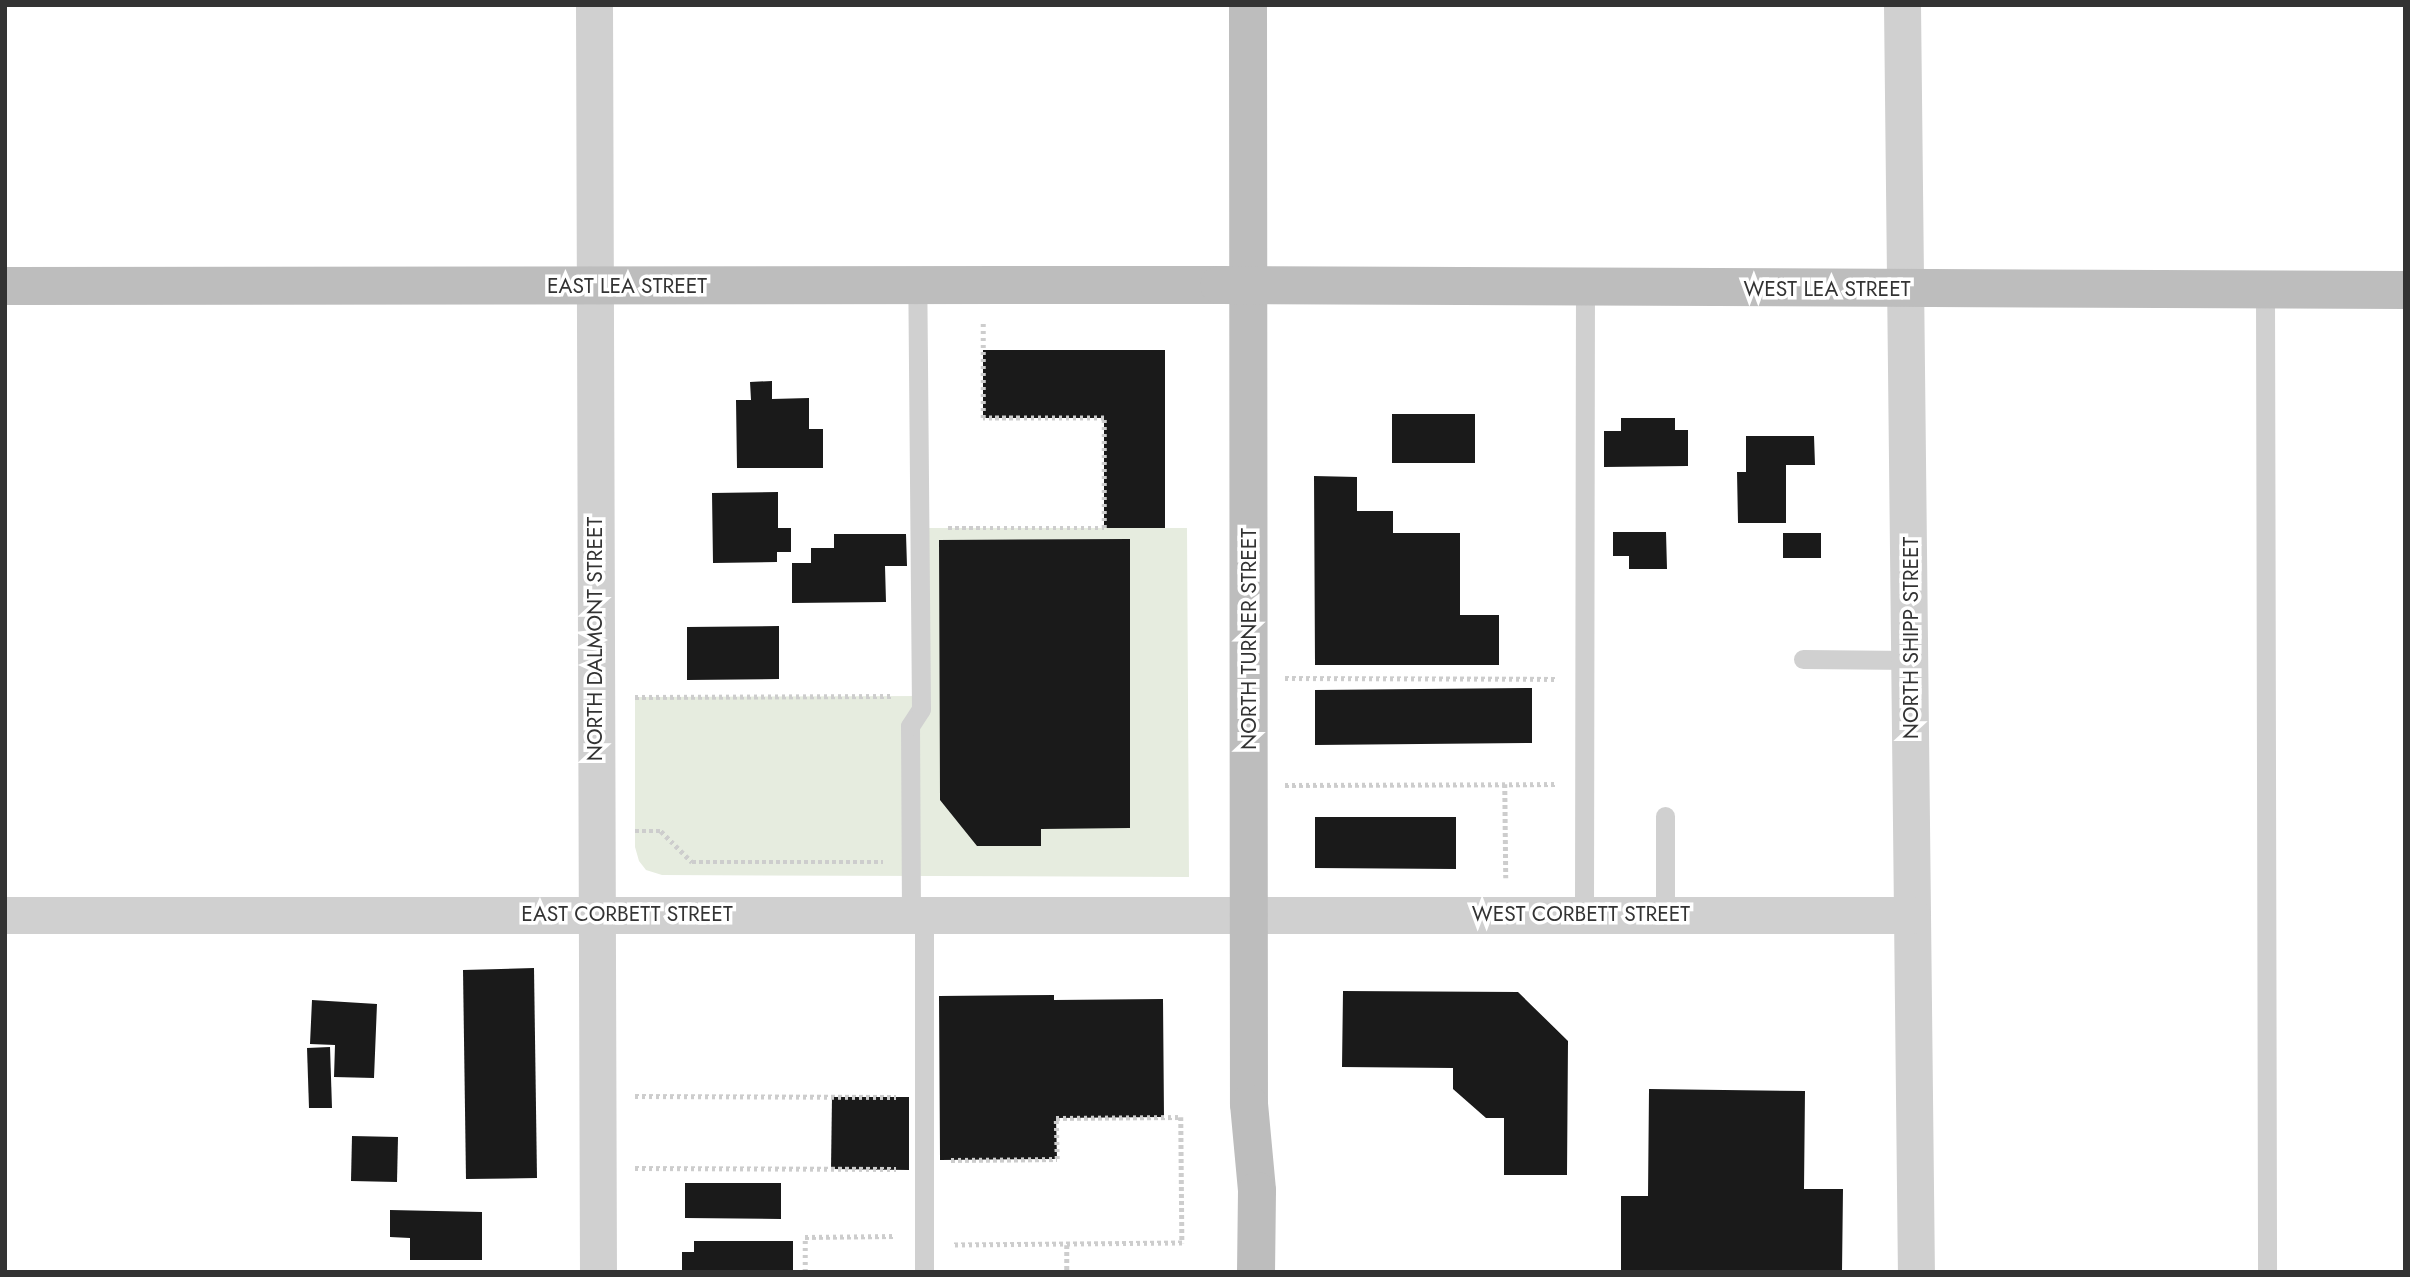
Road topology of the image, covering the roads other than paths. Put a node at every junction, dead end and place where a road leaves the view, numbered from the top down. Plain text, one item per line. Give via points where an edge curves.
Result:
1 (594, 5) edge
2 (1248, 5) edge
3 (1902, 5) edge
4 (5, 286) edge
5 (594, 286) junction
6 (917, 286) junction
7 (1249, 288) junction
8 (1585, 288) junction
9 (1907, 289) junction
10 (2265, 290) junction
11 (2405, 290) edge
12 (1803, 659) dead end
13 (1911, 660) junction
14 (1665, 817) dead end
15 (596, 914) junction
16 (1584, 914) junction
17 (1665, 914) junction
18 (5, 915) edge
19 (918, 915) junction
20 (1912, 915) junction
21 (1250, 916) junction
22 (598, 1272) edge
23 (924, 1272) edge
24 (1256, 1272) edge
25 (1916, 1272) edge
26 (2267, 1272) edge

1 - 5 street, NORTH DALMONT STREET
2 - 7 street, NORTH TURNER STREET
3 - 9 street, NORTH SHIPP STREET
4 - 5 street, EAST LEA STREET
5 - 6 street, EAST LEA STREET
5 - 15 street, NORTH DALMONT STREET
6 - 7 street, EAST LEA STREET
6 - 19 lane via 921,709 910,726 911,862
7 - 8 street, WEST LEA STREET
7 - 21 street, NORTH TURNER STREET
8 - 9 street, WEST LEA STREET
8 - 16 lane
9 - 10 street, WEST LEA STREET
9 - 13 street, NORTH SHIPP STREET
10 - 11 street, WEST LEA STREET
10 - 26 lane
12 - 13 lane
13 - 20 street, NORTH SHIPP STREET
14 - 17 lane
15 - 18 street, EAST CORBETT STREET
15 - 19 street, EAST CORBETT STREET
15 - 22 street, NORTH DALMONT STREET
16 - 17 street, WEST CORBETT STREET
16 - 21 street, WEST CORBETT STREET
17 - 20 street, WEST CORBETT STREET
19 - 21 street, EAST CORBETT STREET
19 - 23 lane
20 - 25 street, NORTH SHIPP STREET
21 - 24 street, NORTH TURNER STREET

